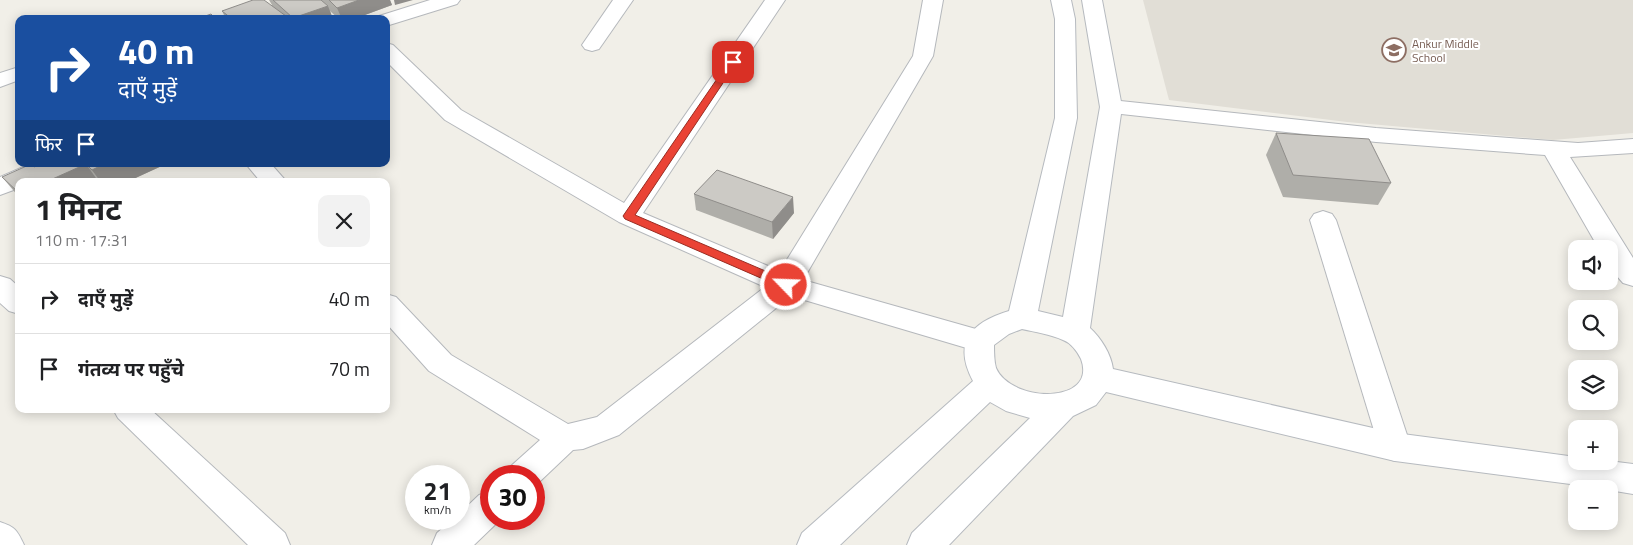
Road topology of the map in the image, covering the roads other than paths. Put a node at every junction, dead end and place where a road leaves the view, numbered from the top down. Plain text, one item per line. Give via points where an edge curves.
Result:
1 (450, 0) edge
2 (623, 0) edge
3 (775, 0) edge
4 (933, 0) edge
5 (1061, 0) edge
6 (1092, 0) edge
7 (390, 19) edge
8 (592, 45) dead end
9 (390, 53) edge
10 (15, 74) edge
11 (0, 80) edge
12 (1111, 107) junction
13 (1633, 146) edge
14 (1553, 148) junction
15 (43, 167) edge
16 (261, 167) edge
17 (20, 178) edge
18 (271, 178) edge
19 (15, 180) edge
20 (0, 187) edge
21 (628, 216) junction
22 (1323, 220) dead end
23 (1633, 276) edge
24 (786, 285) junction
25 (0, 286) edge
26 (15, 300) edge
27 (390, 308) edge
28 (1022, 318) junction
29 (1075, 332) junction
30 (980, 341) junction
31 (1098, 378) junction
32 (991, 383) junction
33 (1062, 407) junction
34 (133, 413) edge
35 (564, 438) junction
36 (1395, 447) junction
37 (535, 465) edge
38 (1633, 479) edge
39 (480, 516) edge
40 (0, 538) edge
41 (6, 545) edge
42 (272, 545) edge
43 (450, 545) edge
44 (815, 545) edge
45 (925, 545) edge

1 - 7 street
2 - 8 street
3 - 21 street
4 - 24 street via 923,56
5 - 28 street via 1065,20 1066,118
6 - 12 street
9 - 21 street via 453,115
10 - 11 street
12 - 14 street via 1376,135
12 - 29 street
13 - 14 street via 1578,150
14 - 23 street via 1619,260
15 - 17 street
16 - 18 street
19 - 20 street
21 - 24 street
22 - 36 street
24 - 30 street
24 - 35 street via 608,426 583,436
25 - 26 street
27 - 35 street via 440,363
28 - 29 street
28 - 30 street via 1004,322
29 - 31 street via 1094,354
30 - 32 street via 982,369
31 - 33 street via 1091,391 1079,401
31 - 36 street
32 - 33 street via 1005,396 1022,404
32 - 44 street
33 - 45 street
34 - 42 street
35 - 37 street
36 - 38 street
39 - 43 street
40 - 41 street

